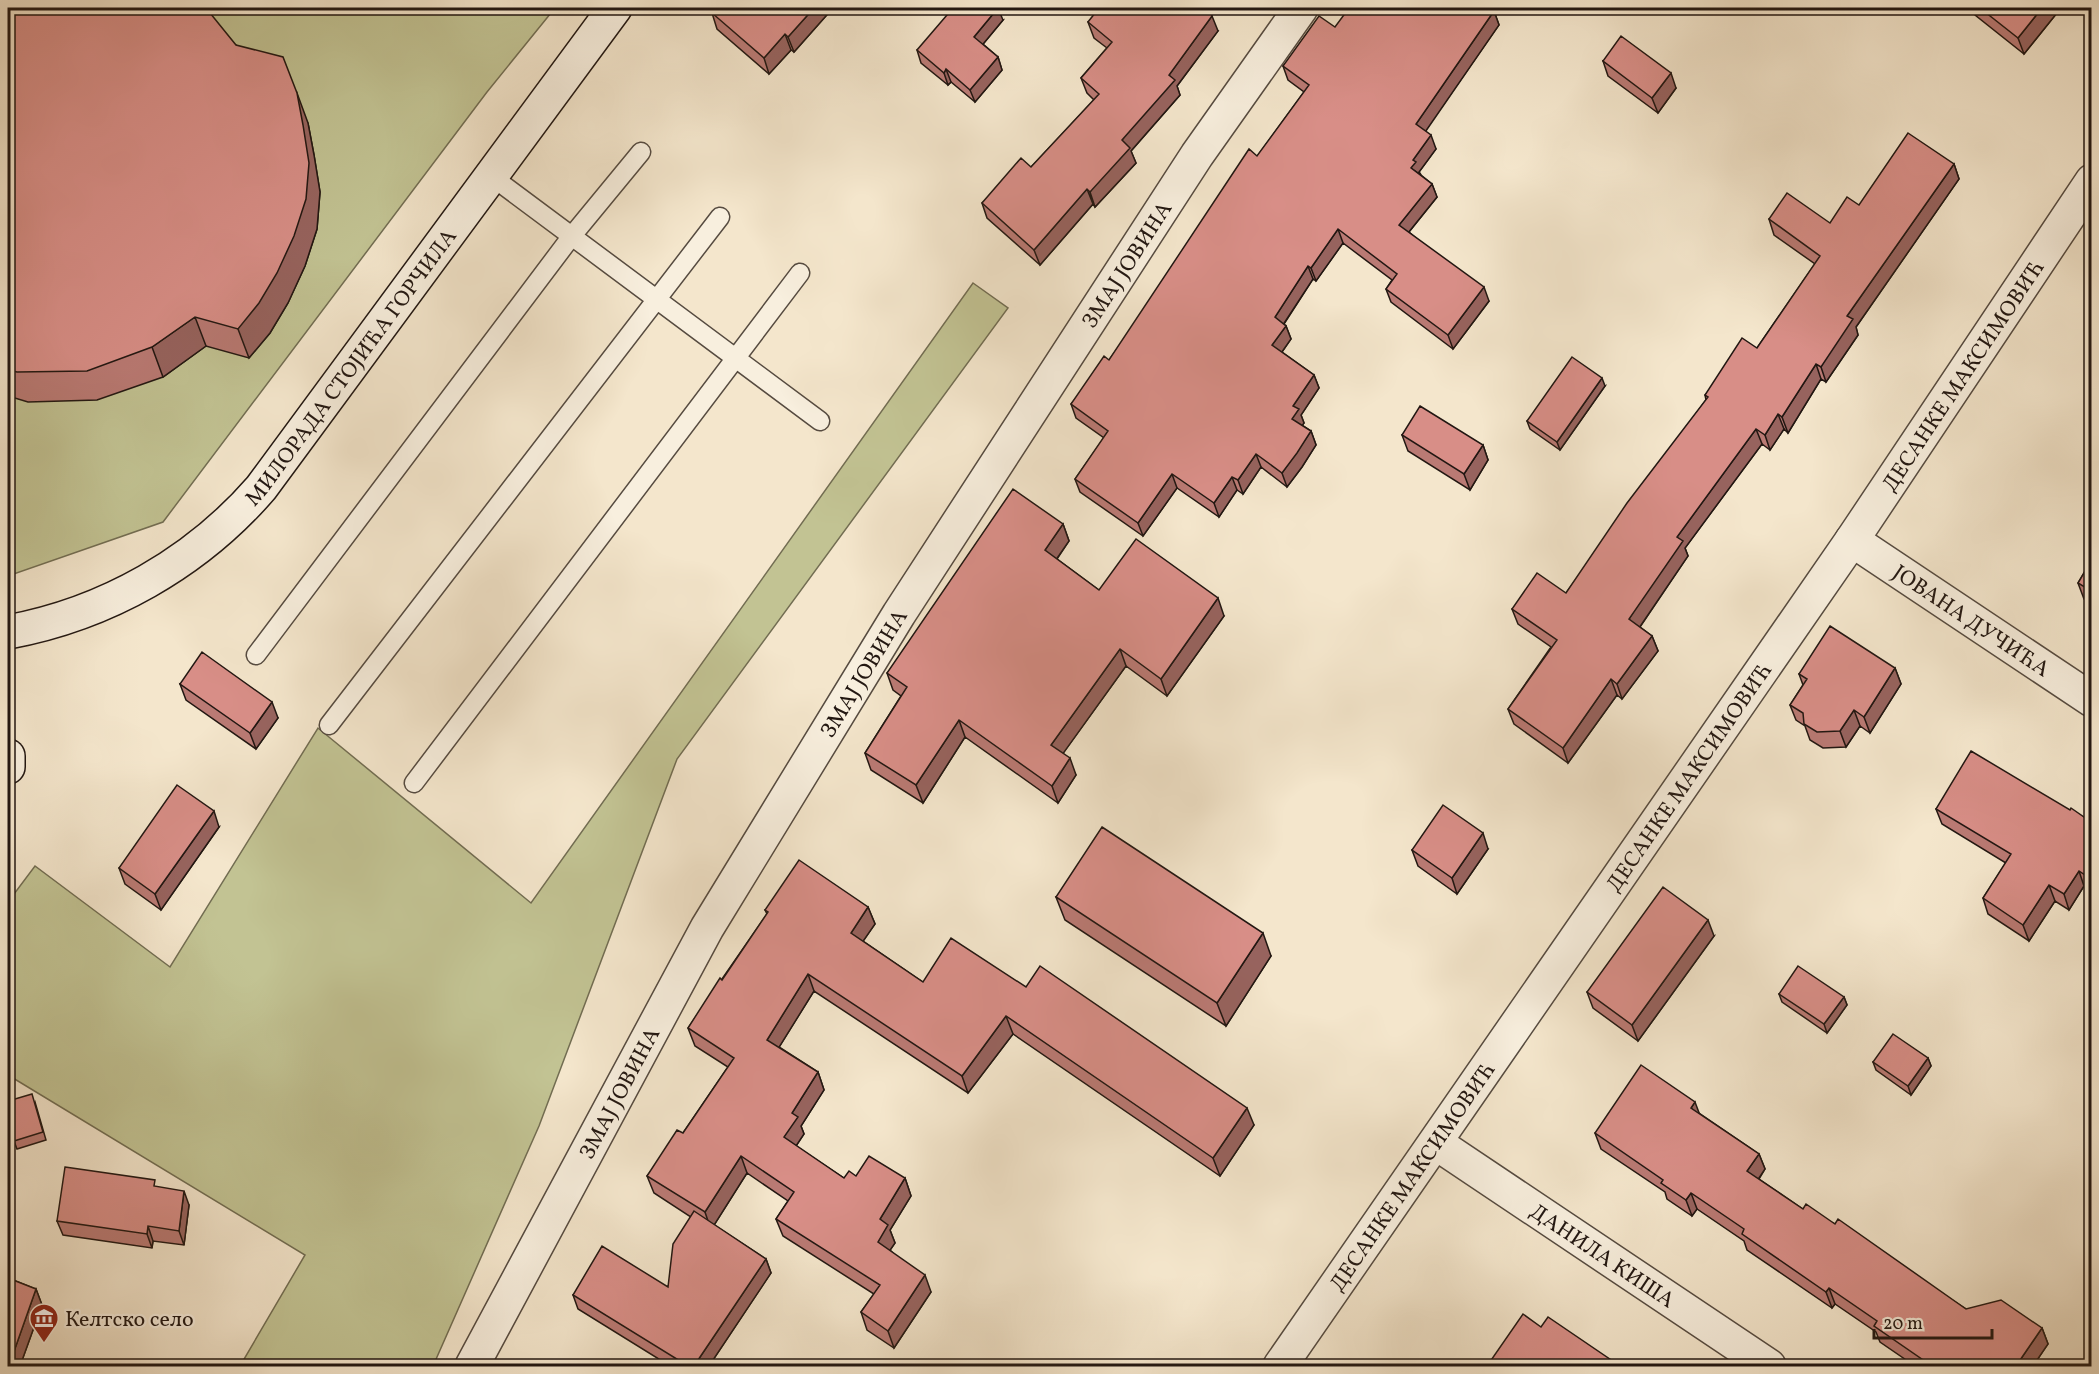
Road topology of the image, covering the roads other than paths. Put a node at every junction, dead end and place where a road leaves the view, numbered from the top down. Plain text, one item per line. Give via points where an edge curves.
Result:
1 (615, 8) edge
2 (1301, 8) edge
3 (641, 152) dead end
4 (491, 176) junction
5 (2091, 181) edge
6 (720, 217) dead end
7 (571, 237) junction
8 (800, 273) dead end
9 (655, 299) junction
10 (734, 358) junction
11 (820, 421) dead end
12 (1852, 540) junction
13 (8, 632) edge
14 (256, 655) dead end
15 (2091, 700) edge
16 (329, 725) dead end
17 (8, 756) edge
18 (8, 767) edge
19 (414, 783) dead end
20 (1436, 1143) junction
21 (472, 1366) edge
22 (1280, 1366) edge
23 (1769, 1366) edge

1 - 4 street, МИЛОРАДА СТОЈИЋА ГОРЧИЛА
2 - 21 street, ЗМАЈ ЈОВИНА via 1197,155 874,654 707,928
3 - 7 lane
4 - 7 lane
4 - 13 street, МИЛОРАДА СТОЈИЋА ГОРЧИЛА via 261,488 237,515 161,574 120,596 75,615
5 - 12 street, ДЕСАНКЕ МАКСИМОВИЋ
6 - 9 lane
7 - 9 lane
7 - 14 lane
8 - 10 lane
9 - 10 lane
9 - 16 lane
10 - 11 lane
10 - 19 lane
12 - 15 street, ЈОВАНА ДУЧИЋА
12 - 20 street, ДЕСАНКЕ МАКСИМОВИЋ
17 - 18 street
20 - 22 street, ДЕСАНКЕ МАКСИМОВИЋ
20 - 23 street, ДАНИЛА КИША

